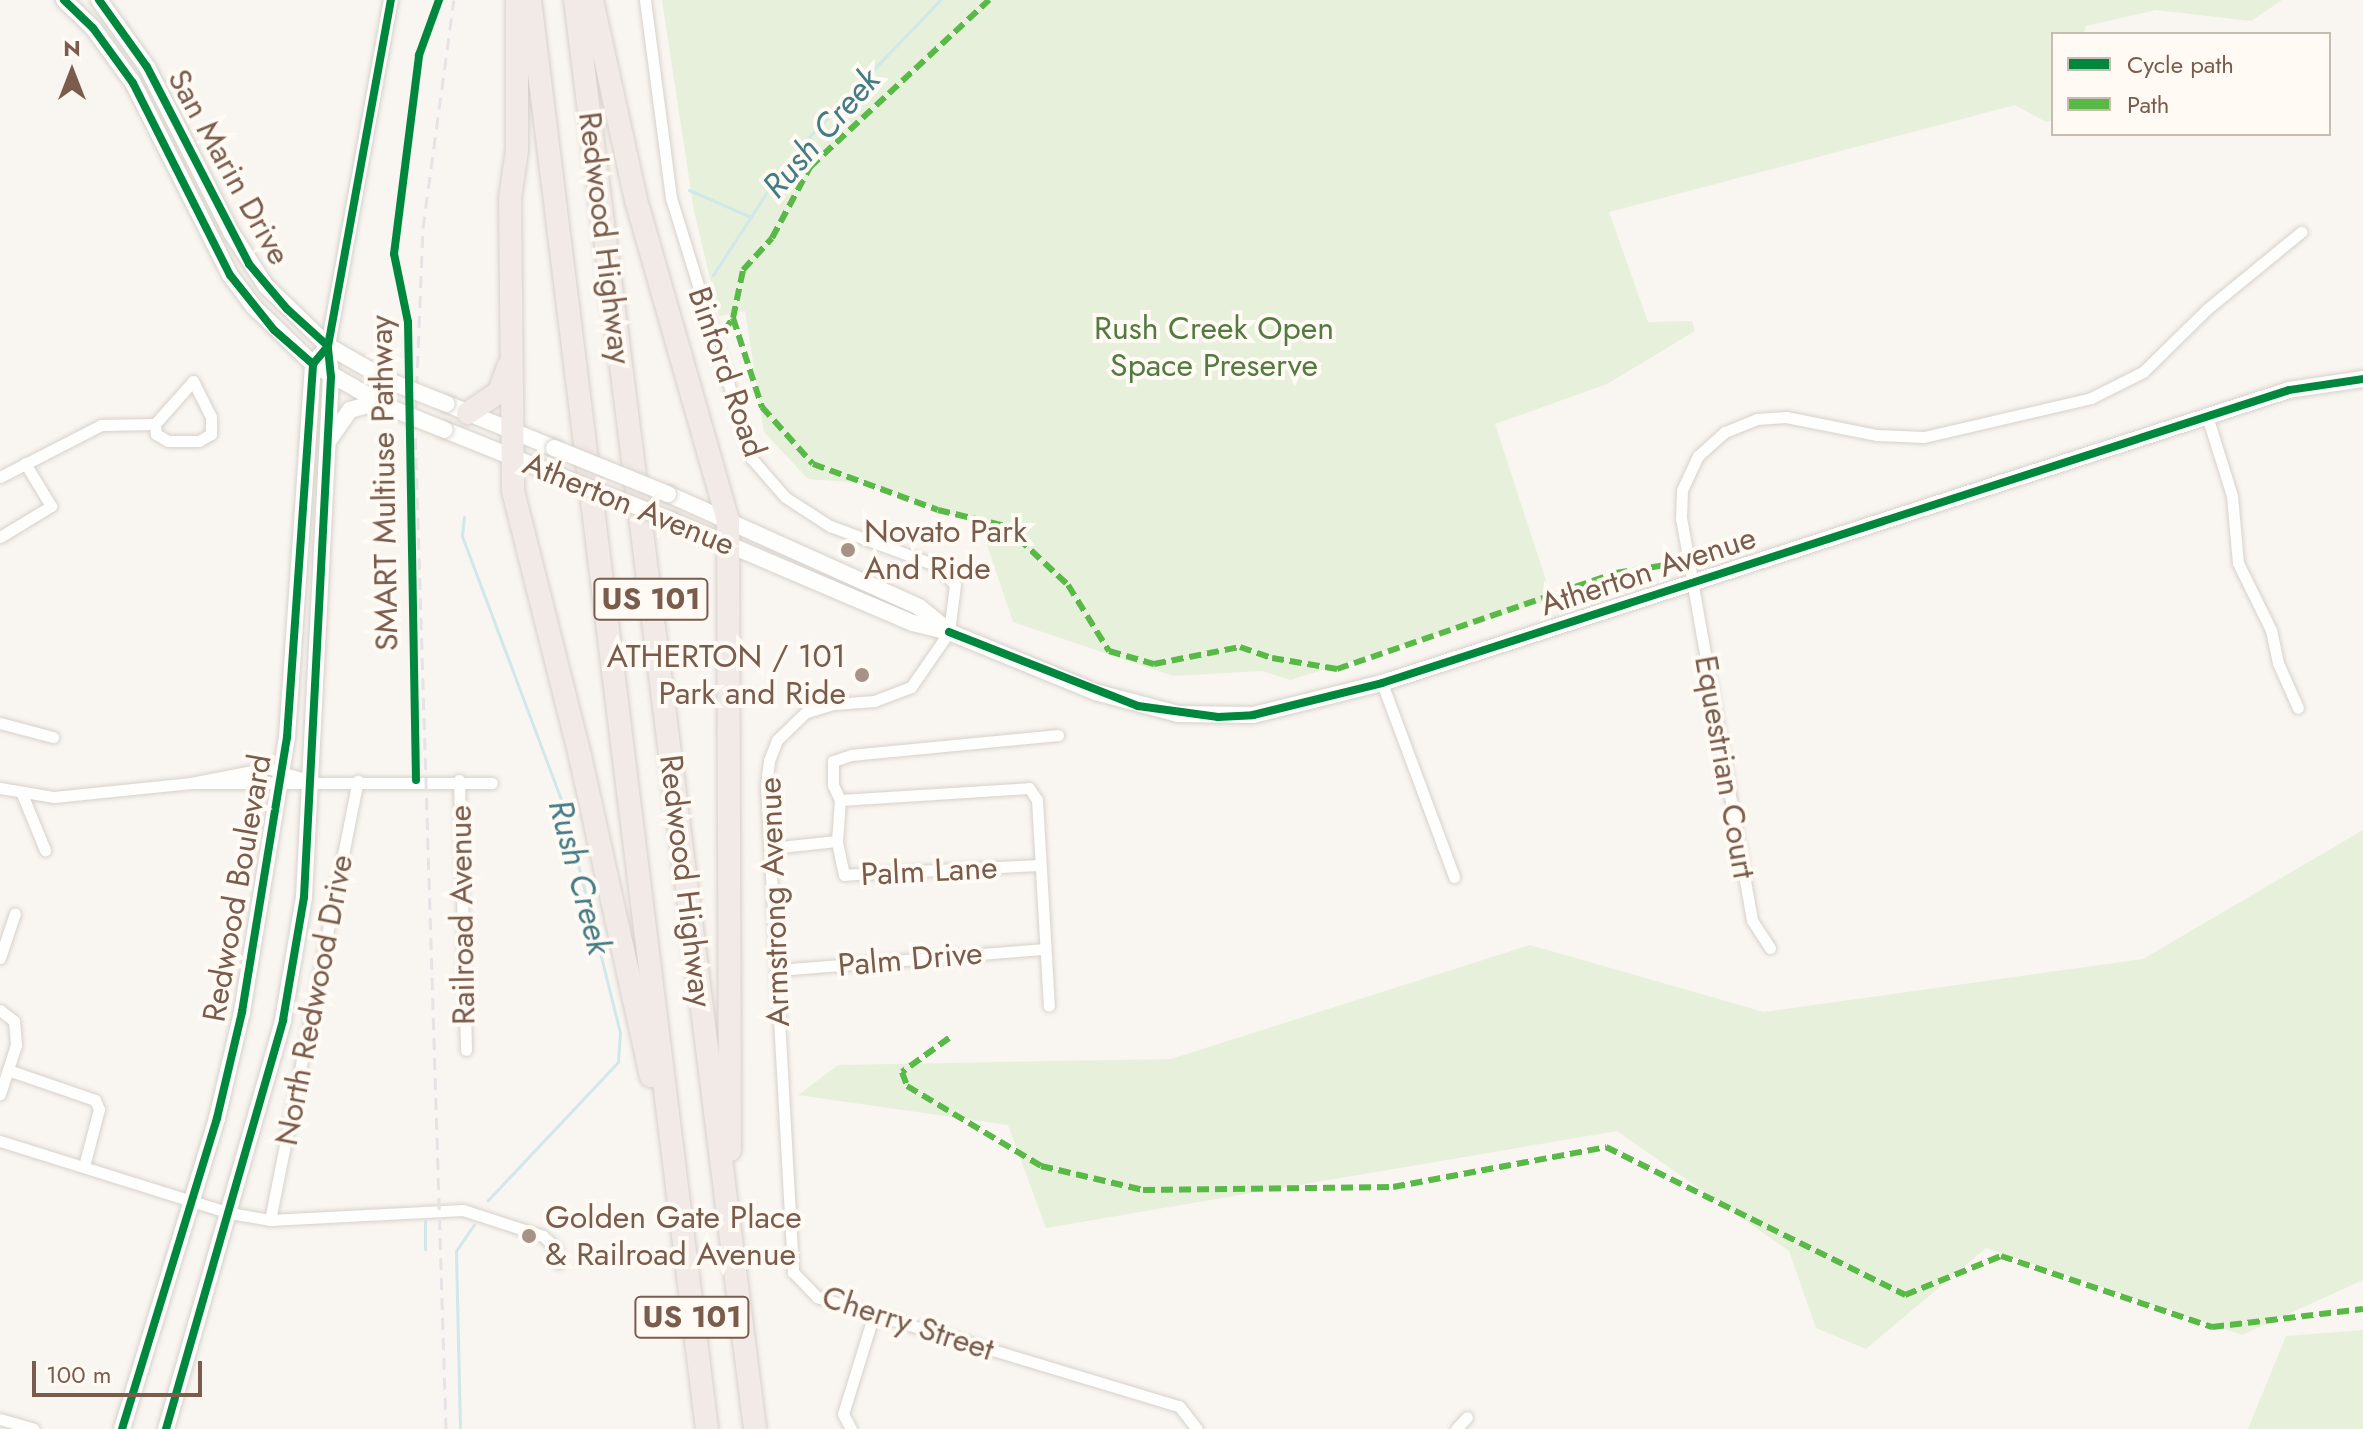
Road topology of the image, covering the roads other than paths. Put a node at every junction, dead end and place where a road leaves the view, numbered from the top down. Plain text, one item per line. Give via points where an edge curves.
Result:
1 (64, 0) edge
2 (99, 0) edge
3 (391, 0) edge
4 (517, 0) edge
5 (530, 0) edge
6 (575, 0) edge
7 (592, 0) edge
8 (645, 0) edge
9 (2301, 232) dead end
10 (328, 346) junction
11 (510, 362) junction
12 (313, 364) junction
13 (331, 377) junction
14 (2363, 379) edge
15 (383, 405) junction
16 (457, 408) junction
17 (2207, 416) junction
18 (155, 424) junction
19 (512, 430) junction
20 (325, 447) junction
21 (511, 456) junction
22 (25, 463) junction
23 (0, 477) edge
24 (728, 520) junction
25 (0, 537) edge
26 (731, 544) junction
27 (1694, 582) junction
28 (949, 632) junction
29 (1382, 683) junction
30 (2298, 708) dead end
31 (0, 723) edge
32 (1058, 735) dead end
33 (53, 737) dead end
34 (282, 777) junction
35 (459, 780) junction
36 (312, 781) junction
37 (358, 781) junction
38 (191, 783) junction
39 (492, 783) dead end
40 (0, 788) edge
41 (22, 794) junction
42 (840, 800) junction
43 (837, 841) junction
44 (770, 848) junction
45 (45, 850) dead end
46 (1039, 865) junction
47 (1454, 877) dead end
48 (15, 913) dead end
49 (1770, 948) dead end
50 (1043, 949) junction
51 (0, 958) edge
52 (777, 970) junction
53 (1049, 1006) dead end
54 (0, 1010) edge
55 (466, 1050) dead end
56 (8, 1070) junction
57 (782, 1090) joint
58 (0, 1094) edge
59 (665, 1111) junction
60 (0, 1141) edge
61 (84, 1166) junction
62 (192, 1198) junction
63 (726, 1199) junction
64 (230, 1213) junction
65 (270, 1220) junction
66 (558, 1263) dead end
67 (874, 1314) junction
68 (1467, 1417) dead end
69 (0, 1419) edge
70 (34, 1429) edge
71 (122, 1429) edge
72 (166, 1429) edge
73 (707, 1429) edge
74 (755, 1429) edge
75 (851, 1429) edge
76 (1197, 1429) edge
77 (1456, 1429) edge

1 - 12 main road, San Marin Drive via 93,28 133,83 230,275 274,330
2 - 10 main road, San Marin Drive via 147,67 249,264
3 - 10 street, Redwood Boulevard
4 - 11 highway
5 - 59 highway, Redwood Highway / US 101 via 646,914
6 - 63 highway, Redwood Highway / US 101
7 - 24 highway via 636,200
8 - 28 street, Binford Road via 671,198 752,459 785,497 830,526 938,566 955,585
9 - 27 street, Equestrian Court via 2207,309 2143,372 2091,398 1924,437 1877,435 1786,417 1748,421 1725,432 1698,456 1682,490 1681,519
10 - 12 main road, Redwood Boulevard
10 - 13 main road, Redwood Boulevard
10 - 16 main road, Atherton Avenue, bridge via 389,381
11 - 16 highway via 499,392
11 - 19 highway
12 - 13 main road, Atherton Avenue
12 - 34 main road, Redwood Boulevard
13 - 15 main road, Atherton Avenue
13 - 20 main road, Redwood Boulevard
14 - 17 main road, Atherton Avenue via 2289,390
15 - 20 main road via 350,410
15 - 21 main road, Atherton Avenue, bridge
16 - 19 main road, Atherton Avenue
17 - 27 main road, Atherton Avenue
17 - 30 street via 2232,496 2238,563 2271,630 2278,663
18 - 18 street via 164,414 193,381 211,417 211,434 199,441 168,441 156,434
18 - 22 street via 101,425
19 - 21 highway
19 - 24 main road, Atherton Avenue, bridge
20 - 36 main road, Redwood Boulevard
21 - 26 main road, Atherton Avenue, bridge
21 - 59 highway via 513,491 615,905 646,1064
22 - 23 street
22 - 25 street via 51,506
24 - 26 highway
24 - 28 main road, Atherton Avenue via 919,607
26 - 28 main road, Atherton Avenue via 913,623
26 - 63 highway via 726,929 733,1112
27 - 29 main road, Atherton Avenue
27 - 49 street, Equestrian Court via 1752,920
28 - 29 main road, Atherton Avenue via 1095,692 1178,714 1253,715
28 - 44 street, Armstrong Avenue via 911,687 875,701 806,712 789,725 769,761
29 - 47 street
31 - 33 street
32 - 42 street, Palm Lane via 851,755 833,761 833,785
34 - 36 street
34 - 38 street
34 - 38 street
34 - 62 main road, Redwood Boulevard via 242,1012
35 - 37 street
35 - 39 street
35 - 55 street, Railroad Avenue
36 - 37 street
36 - 64 main road, Redwood Boulevard via 304,897 283,1020
37 - 65 street, North Redwood Drive
38 - 41 street via 54,797
40 - 41 street
41 - 45 street
42 - 43 street, Palm Lane
42 - 46 street via 1029,788 1037,800
43 - 44 street
43 - 46 street, Palm Lane via 844,875
44 - 52 street, Armstrong Avenue
46 - 50 street
48 - 51 street
50 - 52 street, Palm Drive
50 - 53 street
52 - 57 street, Armstrong Avenue
54 - 56 street via 14,1021 16,1045
56 - 58 street
56 - 61 street via 95,1100 99,1109
57 - 67 street, Cherry Street via 793,1272 817,1297
59 - 73 highway, Redwood Highway / US 101
60 - 61 street
61 - 62 street
62 - 64 street
62 - 71 main road, Redwood Boulevard
63 - 74 highway, Redwood Highway / US 101
64 - 65 street
64 - 72 main road, Redwood Boulevard
65 - 66 street via 451,1208 543,1236 556,1248
67 - 75 street via 843,1414
67 - 76 street, Cherry Street via 1179,1406
68 - 77 street
69 - 70 street

